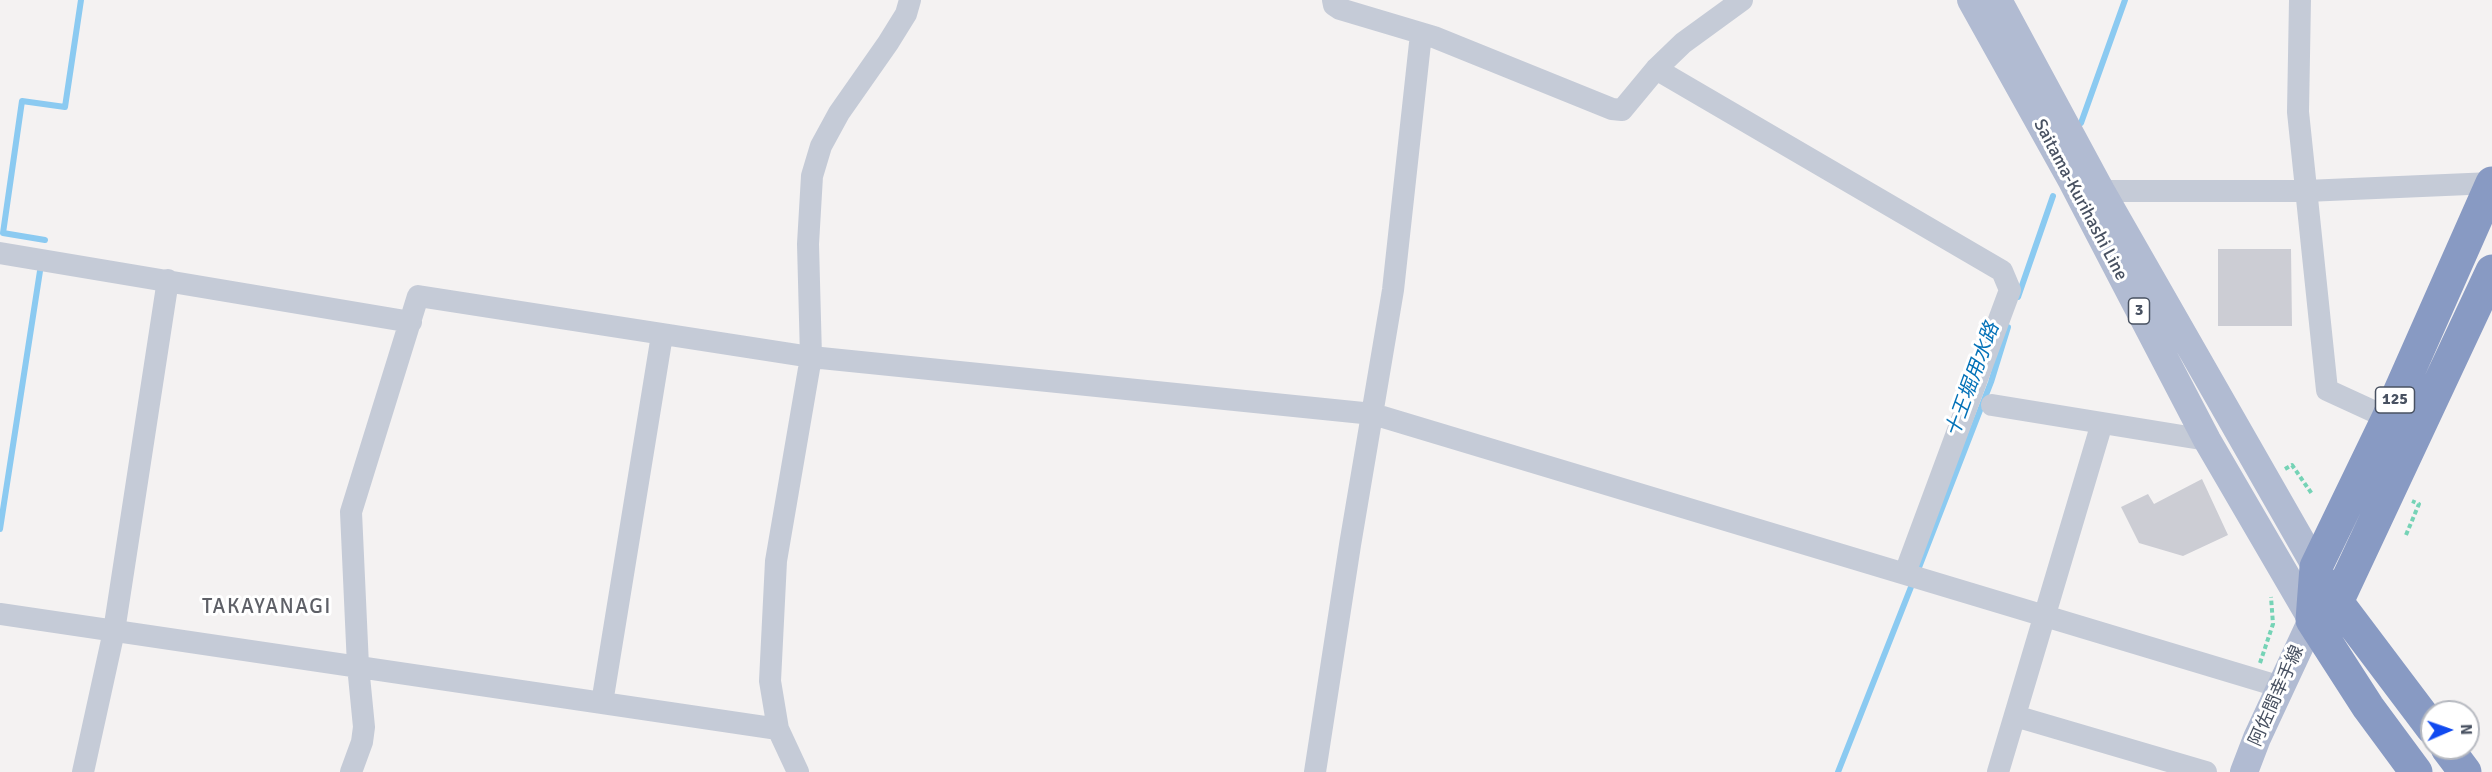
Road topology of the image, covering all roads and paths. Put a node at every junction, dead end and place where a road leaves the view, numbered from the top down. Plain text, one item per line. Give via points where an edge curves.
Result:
1 (910, 0) edge
2 (1333, 0) edge
3 (1742, 0) edge
4 (1971, 0) edge
5 (1998, 0) edge
6 (2300, 0) edge
7 (1421, 34) junction
8 (1656, 69) junction
9 (2492, 183) edge
10 (2101, 191) junction
11 (2306, 191) junction
12 (0, 253) edge
13 (2492, 271) edge
14 (168, 280) junction
15 (411, 322) junction
16 (662, 335) junction
17 (811, 357) junction
18 (1992, 405) dead end
19 (1373, 414) junction
20 (2388, 417) junction
21 (2102, 423) junction
22 (2207, 440) junction
23 (2316, 567) junction
24 (1905, 573) junction
25 (2324, 611) junction
26 (0, 614) edge
27 (2044, 616) junction
28 (114, 631) junction
29 (357, 666) junction
30 (2281, 687) junction
31 (602, 703) junction
32 (2420, 715) edge
33 (2015, 716) junction
34 (778, 729) junction
35 (83, 772) edge
36 (351, 772) edge
37 (798, 772) edge
38 (1315, 772) edge
39 (1998, 772) edge
40 (2206, 772) edge
41 (2244, 772) edge
42 (2416, 772) edge

1 - 17 street via 888,44 839,113 821,146 812,176 808,244
2 - 7 street via 1340,9
3 - 8 street via 1683,43
4 - 22 main road, Saitama-Kurihashi Line / 3 via 2072,181
5 - 10 main road, Saitama-Kurihashi Line / 3
6 - 11 street via 2298,112
7 - 8 street via 1612,109 1622,110
7 - 19 street via 1393,290
8 - 24 street via 2002,271 2010,290
9 - 11 street
9 - 20 highway, 125
10 - 11 street
10 - 23 main road, Saitama-Kurihashi Line / 3
11 - 20 street via 2327,390
12 - 14 street
13 - 25 highway, 125
14 - 15 street
14 - 28 street
15 - 16 street via 418,296
15 - 29 street via 351,512
16 - 17 street
16 - 31 street
17 - 19 street
17 - 34 street via 776,561 770,681
18 - 21 street
19 - 24 street
19 - 38 street
20 - 23 highway, 125
21 - 22 street
21 - 27 street
22 - 25 main road, Saitama-Kurihashi Line / 3
23 - 25 highway
24 - 27 street
25 - 30 main road, 阿佐間幸手線
25 - 32 highway
25 - 42 highway via 2368,707
26 - 28 street
27 - 30 street
27 - 33 street
28 - 29 street
28 - 35 street
29 - 31 street
29 - 36 street via 364,727
30 - 41 main road, 阿佐間幸手線
31 - 34 street
33 - 39 street
33 - 40 street
34 - 37 street

